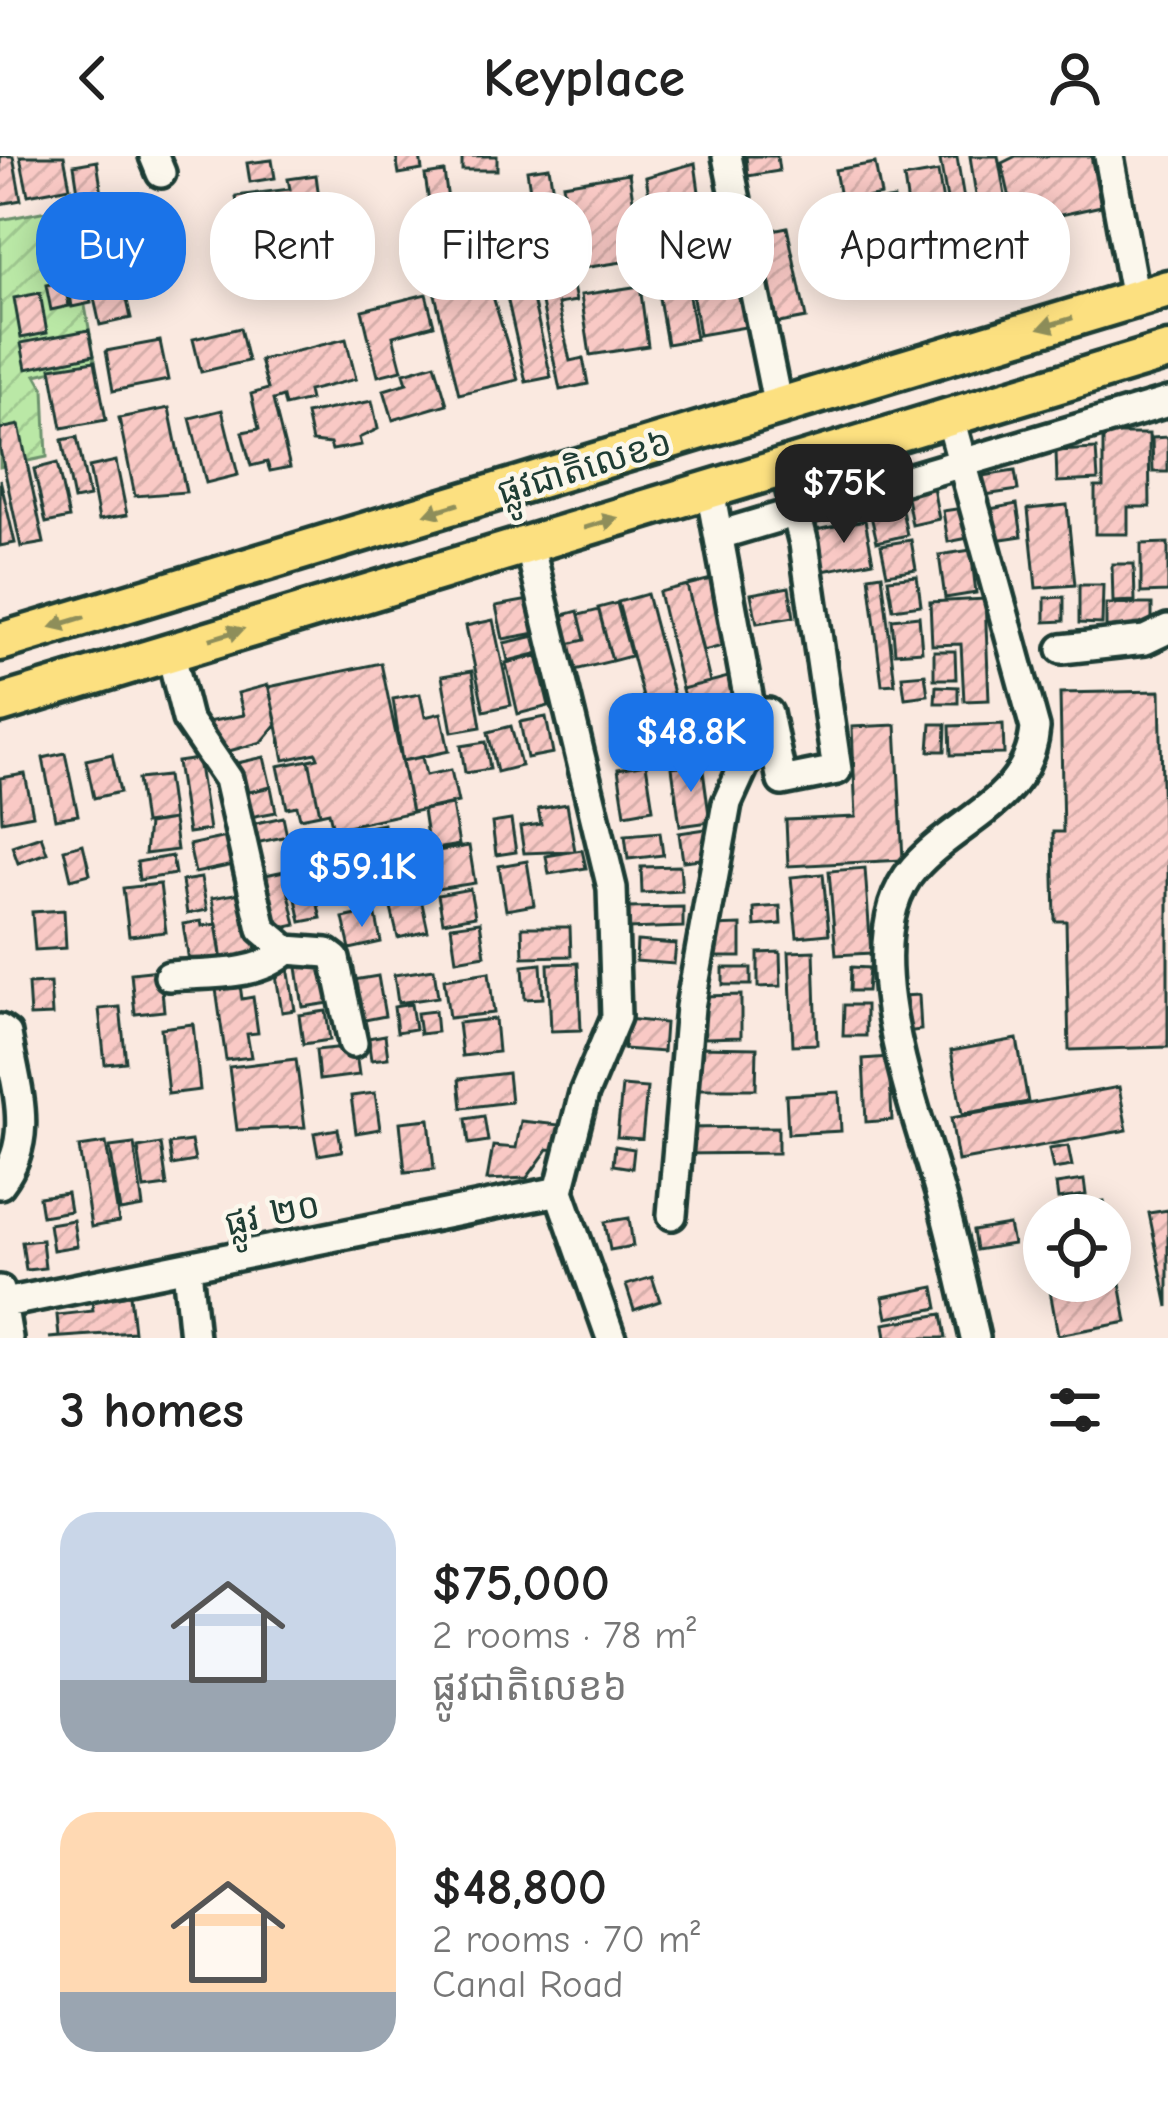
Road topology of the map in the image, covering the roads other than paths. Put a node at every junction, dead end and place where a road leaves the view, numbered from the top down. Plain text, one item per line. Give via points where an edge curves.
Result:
1 (727, 156) edge
2 (1108, 156) edge
3 (1152, 294) edge
4 (1168, 351) edge
5 (1168, 403) edge
6 (778, 407) junction
7 (950, 418) junction
8 (963, 463) junction
9 (784, 467) junction
10 (715, 488) junction
11 (796, 513) junction
12 (724, 533) junction
13 (530, 544) junction
14 (1168, 628) edge
15 (0, 643) edge
16 (1062, 649) dead end
17 (170, 651) junction
18 (0, 704) edge
19 (287, 950) junction
20 (169, 976) dead end
21 (0, 1029) edge
22 (352, 1043) dead end
23 (0, 1184) edge
24 (559, 1191) junction
25 (672, 1215) dead end
26 (188, 1268) junction
27 (1, 1299) edge
28 (8, 1338) edge
29 (194, 1338) edge
30 (611, 1338) edge
31 (975, 1338) edge

1 - 6 street
2 - 3 street
3 -> 6 main road, ផ្លូវជាតិលេខ៦
4 - 7 main road, ផ្លូវជាតិលេខ៦
5 - 8 street
6 -> 15 main road, ផ្លូវជាតិលេខ៦
7 - 8 street
7 - 9 main road, ផ្លូវជាតិលេខ៦
8 - 11 street
8 - 31 street via 1034,709 1034,747 1015,785 914,868 893,911 889,969 908,1096
9 - 10 main road, ផ្លូវជាតិលេខ៦
9 - 11 street
10 - 12 street
13 -> 10 main road, ផ្លូវជាតិលេខ៦
11 - 12 street
11 - 12 street via 837,770 782,781
12 - 25 street via 756,740 727,803 694,985
17 -> 13 main road, ផ្លូវជាតិលេខ៦
13 - 24 street via 614,914 616,1017 584,1093
14 - 16 street via 1145,640
17 - 18 main road, ផ្លូវជាតិលេខ៦
17 - 19 street via 187,719 228,778 262,929
19 - 20 street via 241,971
19 - 22 street via 335,959
21 - 23 street via 23,1138 20,1158
24 - 26 street, ផ្លូវ ២០
24 - 30 street
26 - 27 street, ផ្លូវ ២០
26 - 29 street
27 - 28 street

